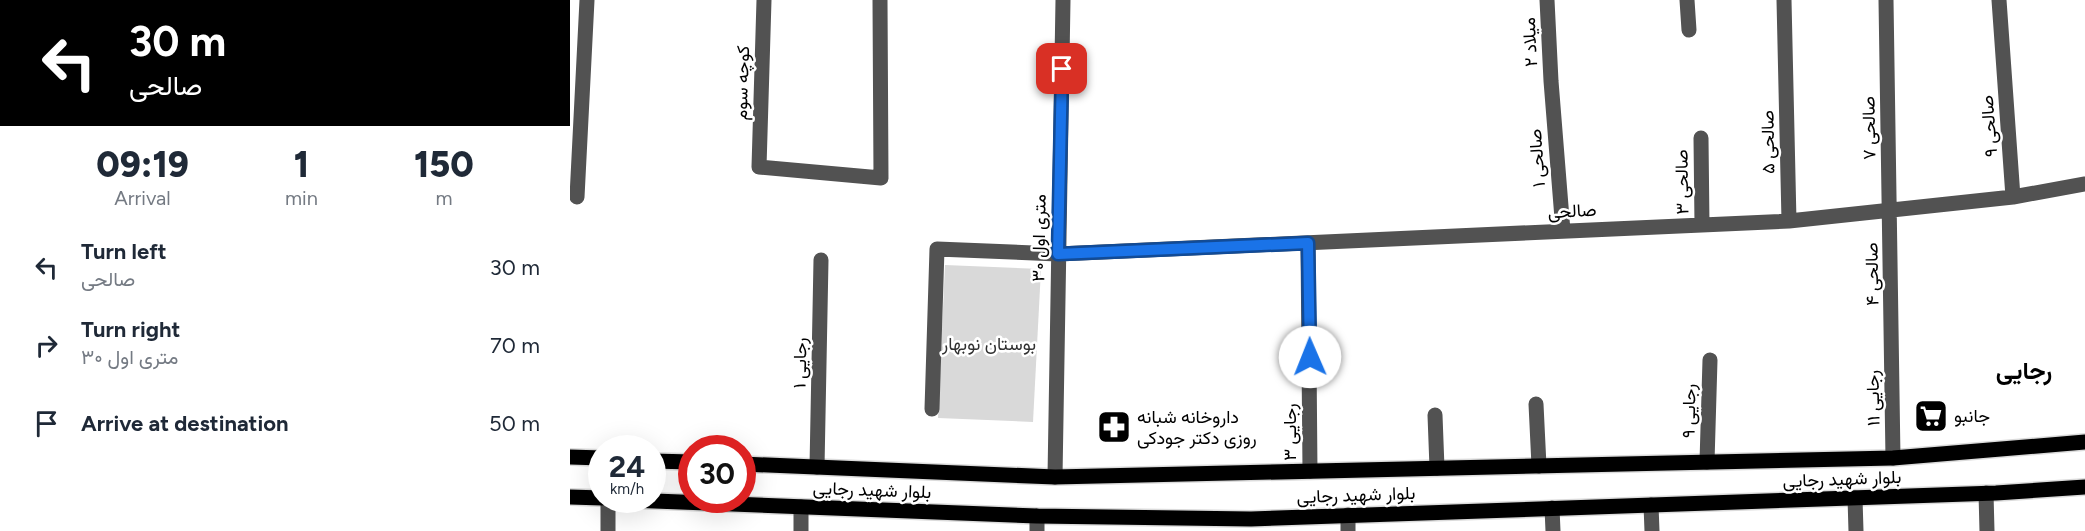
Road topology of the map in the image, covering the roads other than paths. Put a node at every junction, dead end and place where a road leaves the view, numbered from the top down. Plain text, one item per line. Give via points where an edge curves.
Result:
1 (587, 0) edge
2 (764, 0) edge
3 (880, 0) edge
4 (1063, 0) edge
5 (1547, 0) edge
6 (1687, 0) edge
7 (1784, 0) edge
8 (1886, 0) edge
9 (1999, 0) edge
10 (1689, 30) dead end
11 (1551, 81) joint
12 (1701, 138) dead end
13 (2085, 184) edge
14 (577, 196) dead end
15 (2013, 197) junction
16 (1890, 210) junction
17 (1789, 221) junction
18 (1702, 225) junction
19 (1563, 231) junction
20 (1308, 243) junction
21 (1058, 254) junction
22 (821, 260) dead end
23 (1892, 337) joint
24 (1710, 360) dead end
25 (1536, 404) dead end
26 (932, 409) dead end
27 (1435, 415) dead end
28 (2085, 442) edge
29 (570, 457) edge
30 (588, 458) edge
31 (1893, 458) junction
32 (1707, 462) junction
33 (756, 465) edge
34 (1539, 466) junction
35 (817, 467) junction
36 (1437, 468) junction
37 (1310, 471) junction
38 (1054, 477) junction
39 (2085, 487) edge
40 (1986, 493) junction
41 (570, 497) edge
42 (588, 498) edge
43 (1855, 498) junction
44 (666, 502) edge
45 (1651, 505) junction
46 (801, 507) junction
47 (1552, 508) junction
48 (608, 513) edge
49 (1348, 515) junction
50 (1037, 524) edge
51 (1173, 524) edge
52 (608, 531) edge
53 (801, 531) edge
54 (1348, 531) edge
55 (1553, 531) edge
56 (1652, 531) edge
57 (1856, 531) edge
58 (1987, 531) edge

1 - 14 street
2 - 3 street, کوچه سوم via 759,167 881,178
4 - 21 street, ۳۰ متری اول
5 - 11 street, میلاد ۲
6 - 10 street
7 - 17 street, صالحی ۵
8 - 16 street, صالحی ۷
9 - 15 street, صالحی ۹
11 - 19 street, صالحی ۱
12 - 18 street, صالحی ۳
13 - 15 street, صالحی
15 - 16 street, صالحی
16 - 17 street, صالحی
16 - 23 street, صالحی ۴
17 - 18 street, صالحی
18 - 19 street, صالحی
19 - 20 street, صالحی
20 - 21 street, صالحی
20 - 37 street, رجایی ۳
21 - 26 street, صالحی via 937,249
21 - 38 street, ۳۰ متری اول
22 - 35 street, رجایی ۱
23 - 31 street, رجایی ۱۱
24 - 32 street, رجایی ۹
25 - 34 street
27 - 36 street
28 - 31 main road, بلوار شهید رجایی
29 - 30 main road
31 - 32 main road, بلوار شهید رجایی
32 - 34 main road, بلوار شهید رجایی
33 - 35 main road, بلوار شهید رجایی
34 - 36 main road, بلوار شهید رجایی
35 - 38 main road, بلوار شهید رجایی
36 - 37 main road, بلوار شهید رجایی
37 - 38 main road, بلوار شهید رجایی
39 - 40 main road, بلوار شهید رجایی
40 - 43 main road, بلوار شهید رجایی
40 - 58 street
41 - 42 main road
43 - 45 main road, بلوار شهید رجایی
43 - 57 street
44 - 46 main road, بلوار شهید رجایی
45 - 47 main road, بلوار شهید رجایی
45 - 56 street
46 - 50 main road, بلوار شهید رجایی
46 - 53 street
47 - 49 main road, بلوار شهید رجایی
47 - 55 street
48 - 52 street
49 - 51 main road, بلوار شهید رجایی
49 - 54 street
50 - 51 main road, بلوار شهید رجایی

